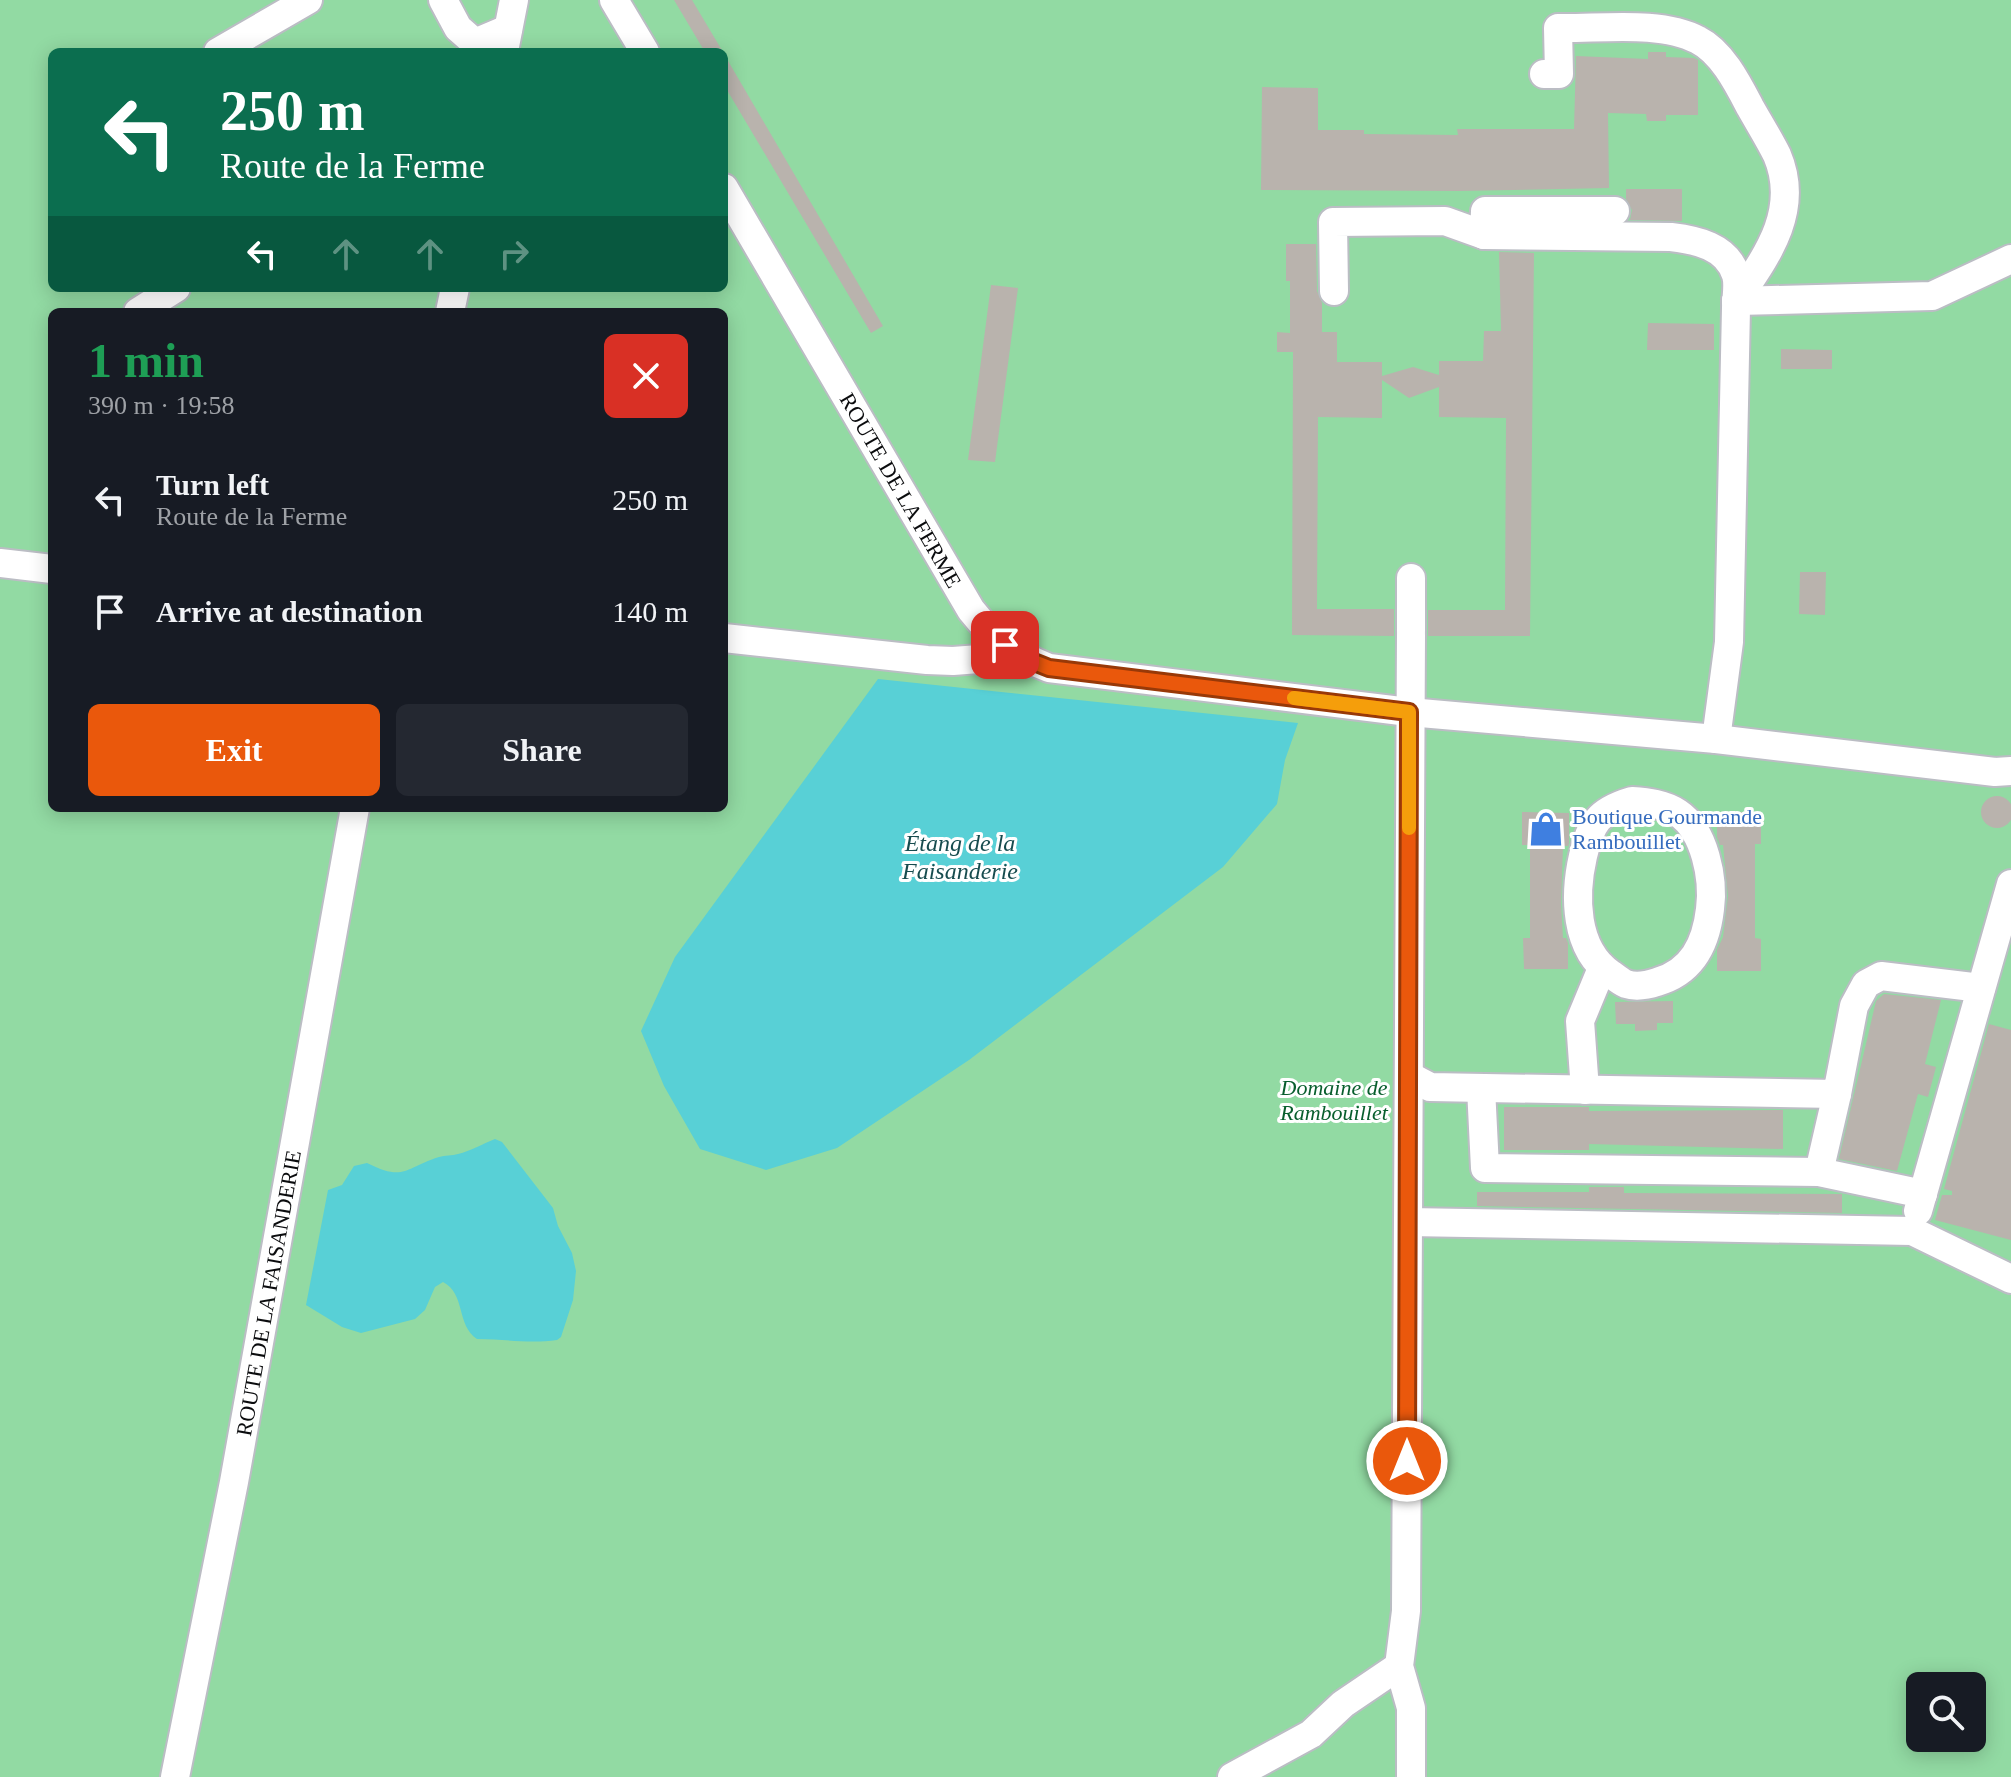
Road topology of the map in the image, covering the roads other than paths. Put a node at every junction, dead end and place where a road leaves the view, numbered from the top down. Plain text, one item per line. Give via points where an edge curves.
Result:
1 (308, 0) edge
2 (443, 0) edge
3 (514, 0) edge
4 (614, 0) edge
5 (506, 40) edge
6 (225, 48) edge
7 (643, 48) edge
8 (1544, 74) dead end
9 (728, 195) edge
10 (1615, 211) dead end
11 (1484, 235) junction
12 (2011, 259) edge
13 (1334, 291) dead end
14 (1736, 301) junction
15 (0, 563) edge
16 (48, 569) edge
17 (1411, 578) dead end
18 (728, 638) edge
19 (1019, 656) junction
20 (1409, 712) junction
21 (1716, 739) junction
22 (2011, 771) edge
23 (354, 812) edge
24 (2011, 884) edge
25 (1602, 968) junction
26 (1981, 988) junction
27 (1409, 1076) junction
28 (1481, 1088) junction
29 (1585, 1090) junction
30 (1837, 1094) junction
31 (1819, 1172) junction
32 (1923, 1194) junction
33 (1408, 1222) junction
34 (1912, 1231) junction
35 (2011, 1279) edge
36 (1399, 1666) junction
37 (175, 1777) edge
38 (1232, 1777) edge
39 (1411, 1777) edge

1 - 6 street
2 - 5 street via 458,28 475,43
3 - 5 street
4 - 7 street
8 - 14 street via 1559,74 1558,28 1677,31 1700,41 1721,61 1777,157 1786,196 1776,237
9 - 19 street, ROUTE DE LA FERME via 971,610 990,634
10 - 11 street via 1485,211
11 - 13 street via 1445,221 1333,222
11 - 14 street via 1697,241 1722,253 1736,275
12 - 14 street via 1932,296
14 - 21 street via 1729,642
15 - 16 street
17 - 20 street
18 - 19 street via 927,660
19 - 20 street, ROUTE DE LA FERME via 1049,668
20 - 21 street, ROUTE DE LA FERME
20 - 27 street
21 - 22 street, ROUTE DE LA FERME
23 - 37 street, ROUTE DE LA FAISANDERIE via 234,1482
24 - 26 street
25 - 25 street via 1626,984 1647,985 1687,967 1699,952 1710,908 1706,863 1688,821 1657,803 1614,806 1596,820 1588,836 1577,897 1588,947
25 - 29 street via 1580,1021
26 - 30 street via 1881,976 1866,984 1854,1006
26 - 32 street
27 - 28 street via 1430,1087
27 - 33 street
28 - 29 street
28 - 31 street via 1485,1168
29 - 30 street
30 - 31 street
31 - 32 street
32 - 34 street
33 - 34 street
33 - 36 street via 1406,1611
34 - 35 street
36 - 38 street via 1343,1704 1311,1734
36 - 39 street via 1411,1708

